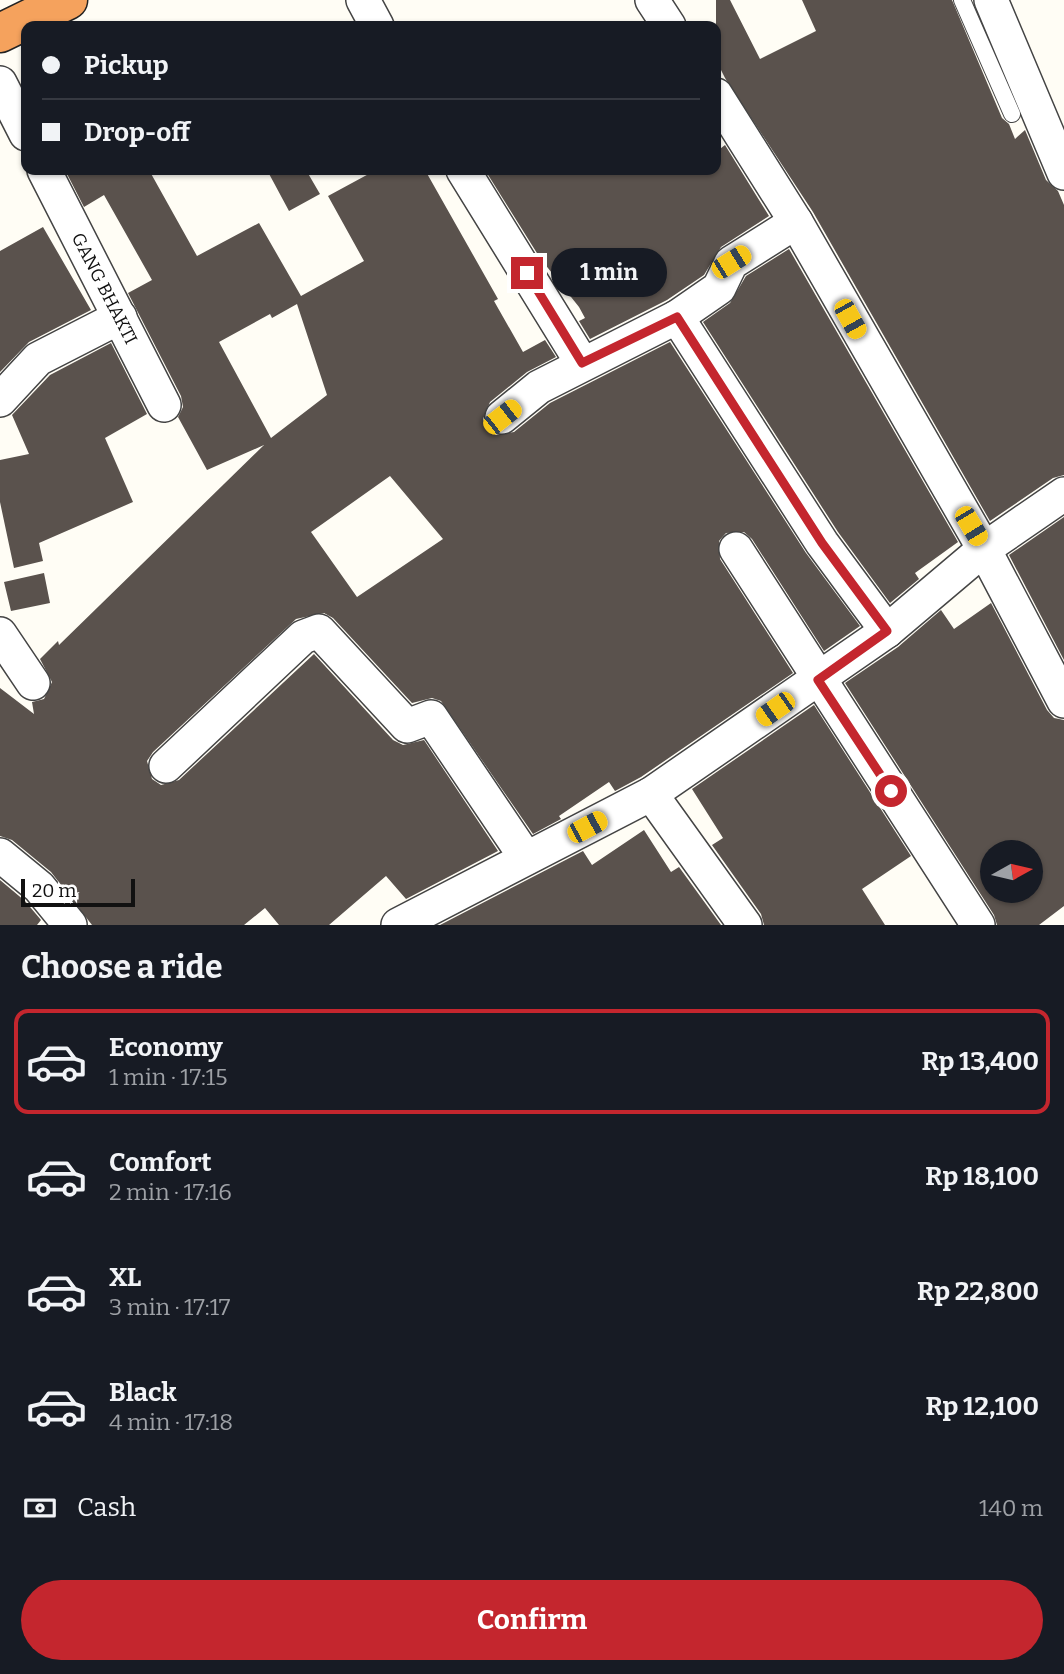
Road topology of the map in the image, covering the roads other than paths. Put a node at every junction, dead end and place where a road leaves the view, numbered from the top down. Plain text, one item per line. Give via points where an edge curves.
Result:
1 (68, 0) edge
2 (363, 0) edge
3 (652, 0) edge
4 (962, 0) edge
5 (991, 0) edge
6 (25, 21) edge
7 (374, 21) edge
8 (667, 21) edge
9 (21, 23) edge
10 (0, 33) edge
11 (0, 83) edge
12 (721, 103) edge
13 (1012, 114) dead end
14 (21, 124) edge
15 (1064, 173) edge
16 (47, 175) edge
17 (466, 175) edge
18 (796, 222) junction
19 (120, 317) junction
20 (677, 317) junction
21 (582, 363) junction
22 (0, 400) edge
23 (164, 405) dead end
24 (502, 417) dead end
25 (1064, 494) edge
26 (736, 549) dead end
27 (984, 549) junction
28 (887, 631) junction
29 (0, 634) edge
30 (818, 680) junction
31 (33, 683) dead end
32 (1064, 701) edge
33 (166, 766) dead end
34 (651, 794) junction
35 (0, 855) edge
36 (526, 858) junction
37 (70, 925) edge
38 (398, 925) edge
39 (745, 925) edge
40 (978, 925) edge

1 - 6 highway
2 - 7 street
3 - 8 street
4 - 13 lane
5 - 15 street
9 - 10 highway
11 - 14 street
12 - 18 street
16 - 19 street, GANG BHAKTI
17 - 21 street
18 - 20 street via 731,262 719,288
18 - 27 street
19 - 22 street via 37,359
19 - 23 street, GANG BHAKTI
20 - 21 street
20 - 28 street via 822,543
21 - 24 street via 539,387
25 - 27 street
26 - 30 street
27 - 28 street
27 - 32 street
28 - 30 street
29 - 31 street
30 - 34 street
30 - 40 street
33 - 36 street via 303,637 319,631 407,726 431,718
34 - 36 street
34 - 39 street
35 - 37 street via 39,887
36 - 38 street

